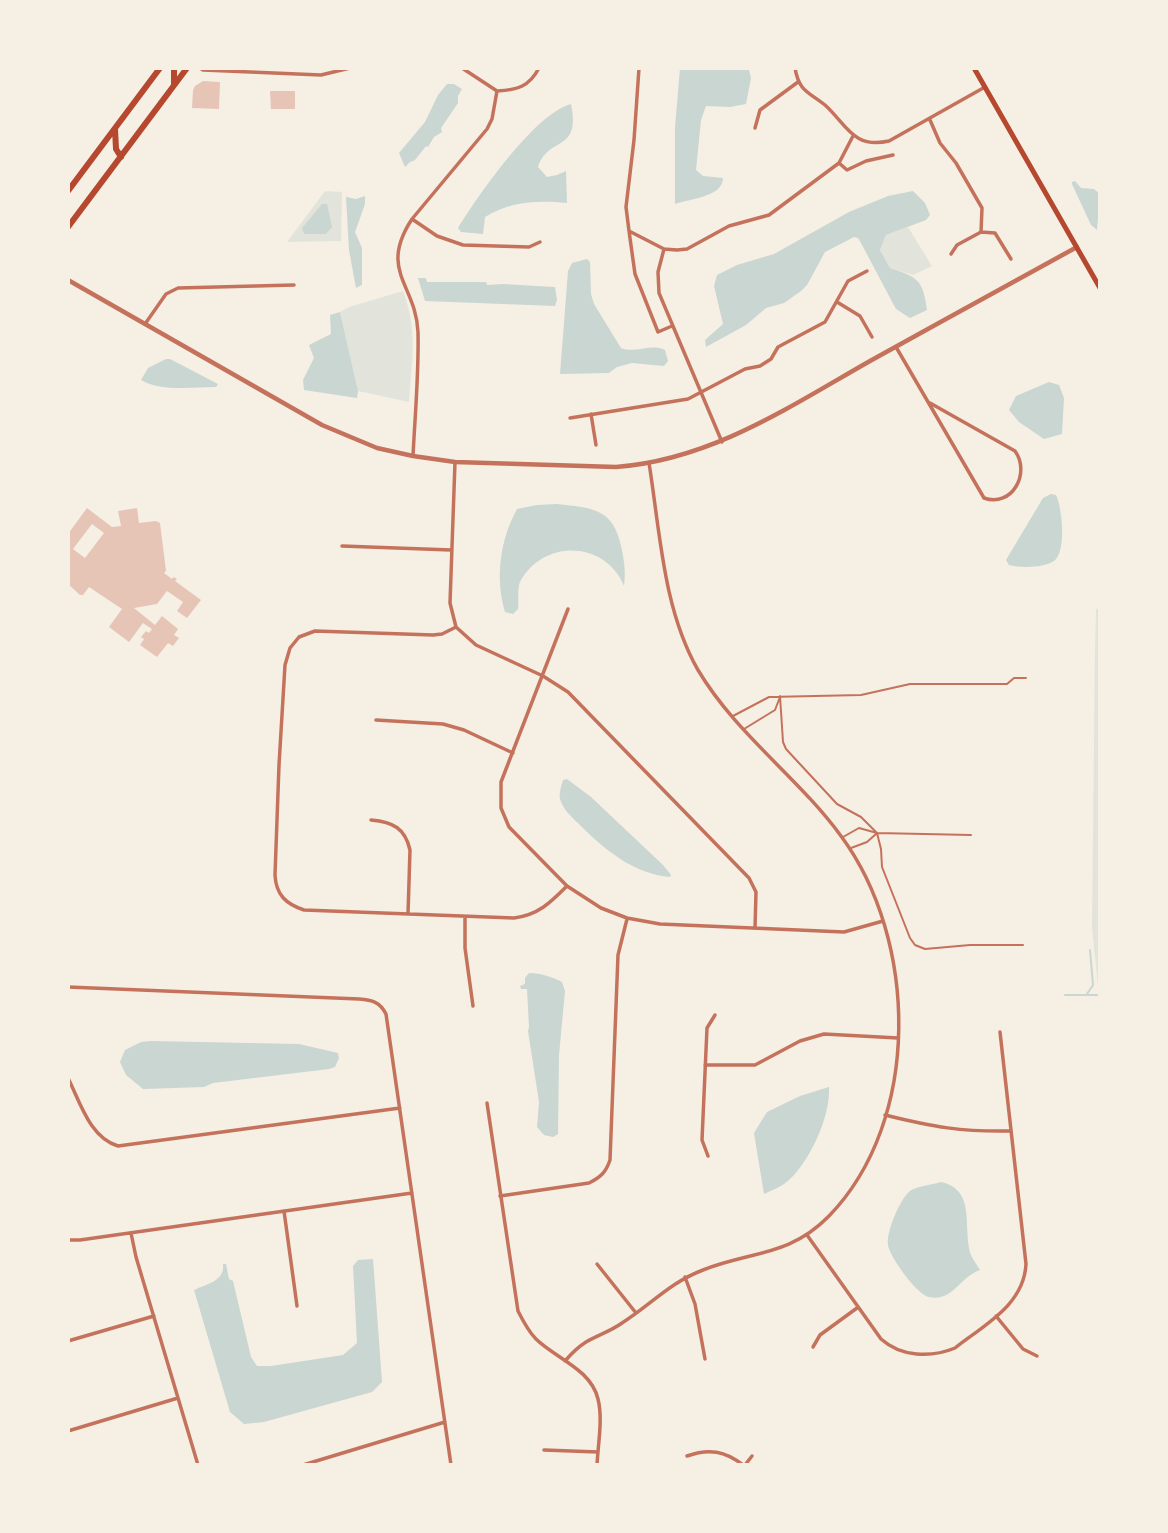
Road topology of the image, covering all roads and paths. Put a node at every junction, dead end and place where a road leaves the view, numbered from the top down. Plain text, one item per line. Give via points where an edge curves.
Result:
1 (160, 68) edge
2 (174, 68) edge
3 (187, 68) edge
4 (200, 68) edge
5 (350, 68) edge
6 (462, 68) edge
7 (539, 68) edge
8 (639, 68) edge
9 (795, 68) edge
10 (974, 68) edge
11 (798, 82) junction
12 (174, 86) junction
13 (985, 87) junction
14 (497, 91) junction
15 (930, 119) junction
16 (755, 128) dead end
17 (115, 129) junction
18 (853, 135) junction
19 (892, 155) dead end
20 (121, 157) junction
21 (839, 163) junction
22 (68, 191) edge
23 (412, 219) junction
24 (68, 227) edge
25 (629, 231) junction
26 (981, 232) junction
27 (540, 242) dead end
28 (1077, 247) junction
29 (664, 249) junction
30 (951, 254) dead end
31 (1011, 259) dead end
32 (867, 271) dead end
33 (68, 281) edge
34 (294, 285) dead end
35 (1100, 288) edge
36 (837, 302) junction
37 (145, 324) junction
38 (672, 326) junction
39 (872, 337) dead end
40 (896, 347) junction
41 (700, 394) junction
42 (930, 403) junction
43 (591, 414) junction
44 (570, 418) dead end
45 (722, 442) junction
46 (596, 446) dead end
47 (413, 456) junction
48 (455, 462) junction
49 (649, 463) junction
50 (342, 546) dead end
51 (451, 550) junction
52 (568, 609) dead end
53 (456, 627) junction
54 (543, 676) junction
55 (1026, 678) dead end
56 (780, 696) junction
57 (732, 716) junction
58 (376, 720) dead end
59 (743, 729) junction
60 (513, 753) junction
61 (371, 820) dead end
62 (877, 833) junction
63 (971, 835) dead end
64 (842, 837) junction
65 (849, 848) junction
66 (567, 886) junction
67 (408, 914) junction
68 (465, 917) junction
69 (627, 919) junction
70 (883, 921) junction
71 (755, 928) junction
72 (1023, 945) dead end
73 (68, 987) edge
74 (472, 1006) dead end
75 (715, 1015) dead end
76 (1000, 1032) dead end
77 (898, 1038) junction
78 (705, 1065) junction
79 (68, 1078) edge
80 (487, 1103) dead end
81 (400, 1108) junction
82 (885, 1115) junction
83 (1011, 1131) junction
84 (708, 1156) dead end
85 (412, 1193) junction
86 (500, 1196) junction
87 (284, 1211) junction
88 (131, 1233) junction
89 (807, 1235) junction
90 (68, 1240) edge
91 (597, 1264) dead end
92 (685, 1278) junction
93 (297, 1306) dead end
94 (857, 1308) junction
95 (636, 1313) junction
96 (154, 1316) junction
97 (996, 1316) junction
98 (68, 1341) edge
99 (813, 1347) dead end
100 (1037, 1356) dead end
101 (705, 1359) dead end
102 (565, 1361) junction
103 (178, 1398) junction
104 (445, 1422) junction
105 (68, 1431) edge
106 (544, 1450) dead end
107 (598, 1452) junction
108 (687, 1456) dead end
109 (752, 1456) dead end
110 (198, 1465) edge
111 (303, 1465) edge
112 (451, 1465) edge
113 (597, 1465) edge
114 (744, 1465) edge

1 - 17 main road
2 - 12 main road
3 - 12 main road
4 - 5 street via 321,75
6 - 14 street
7 - 14 street via 524,86
8 - 25 street via 626,208
9 - 11 street
10 - 13 main road
11 - 16 street via 760,110
11 - 18 street
12 - 20 main road
13 - 15 street
13 - 28 main road
14 - 23 street via 487,129
15 - 18 street via 889,141 872,142
15 - 26 street via 940,144 957,163 982,208
17 - 20 main road
17 - 22 main road
18 - 21 street
19 - 21 street via 847,170
20 - 24 main road
21 - 29 street via 769,215 729,226 687,249
23 - 27 street via 437,236 463,245 529,247
23 - 47 street via 398,261 417,321
25 - 29 street
25 - 38 street via 635,274 658,332
26 - 30 street via 957,245
26 - 31 street via 995,233
28 - 35 main road
28 - 40 street
29 - 38 street via 659,293
32 - 36 street via 848,281
33 - 37 street
34 - 37 street via 178,288 166,294
36 - 39 street via 860,316
36 - 41 street via 825,322 778,348 771,359
37 - 47 street via 322,425 377,448
38 - 41 street
40 - 42 street
40 - 45 street
41 - 43 street
41 - 45 street
42 - 42 street via 984,498 1000,501 1008,496 1023,469 1016,451
43 - 44 street
43 - 46 street
45 - 49 street
47 - 48 street
48 - 49 street via 589,467
48 - 51 street
49 - 57 street via 674,609 698,670
50 - 51 street
51 - 53 street via 450,603
52 - 54 street
53 - 54 street via 476,645
53 - 67 street via 433,635 315,631 299,637 290,648 283,681 278,892 304,910
54 - 60 street
54 - 71 street via 568,692 750,878 756,892
55 - 56 lane via 1014,678 1007,684 910,684 861,695
56 - 57 lane via 763,699
56 - 59 lane via 775,710
56 - 62 lane via 786,748 837,804 861,817
57 - 59 street
58 - 60 street via 443,724
59 - 64 street
60 - 66 street via 501,782 504,818
61 - 67 street via 394,824 408,840
62 - 63 lane
62 - 64 lane via 859,828
62 - 65 lane
62 - 72 lane via 882,867 915,945 925,949
64 - 65 street
65 - 70 street
66 - 68 street via 548,906 527,917
66 - 69 street via 592,904
67 - 68 street
68 - 74 street
69 - 71 street
69 - 86 street via 618,955 607,1170 589,1183
70 - 71 street via 844,932
70 - 77 street via 897,977
73 - 81 street via 377,1002 386,1014
75 - 78 street via 707,1028
76 - 83 street
77 - 78 street via 824,1034 755,1065
77 - 82 street
78 - 84 street via 702,1140
79 - 81 street via 95,1131 118,1146
80 - 86 street
81 - 85 street
82 - 83 street via 942,1129
82 - 89 street via 858,1180
83 - 97 street via 1026,1273 1019,1294
85 - 87 street
85 - 104 street
86 - 102 street via 518,1311 529,1332
87 - 88 street
87 - 93 street
88 - 90 street
88 - 96 street
89 - 92 street via 769,1253 706,1268
89 - 94 street
91 - 95 street
92 - 95 street
92 - 101 street
94 - 97 street via 888,1345 908,1353 946,1352
94 - 99 street via 820,1335
95 - 102 street via 588,1340
96 - 98 street
96 - 103 street
97 - 100 street via 1023,1349
102 - 107 street via 596,1392
103 - 105 street
103 - 110 street
104 - 111 street
104 - 112 street
106 - 107 street
107 - 113 street
108 - 114 street via 720,1452
109 - 114 street

